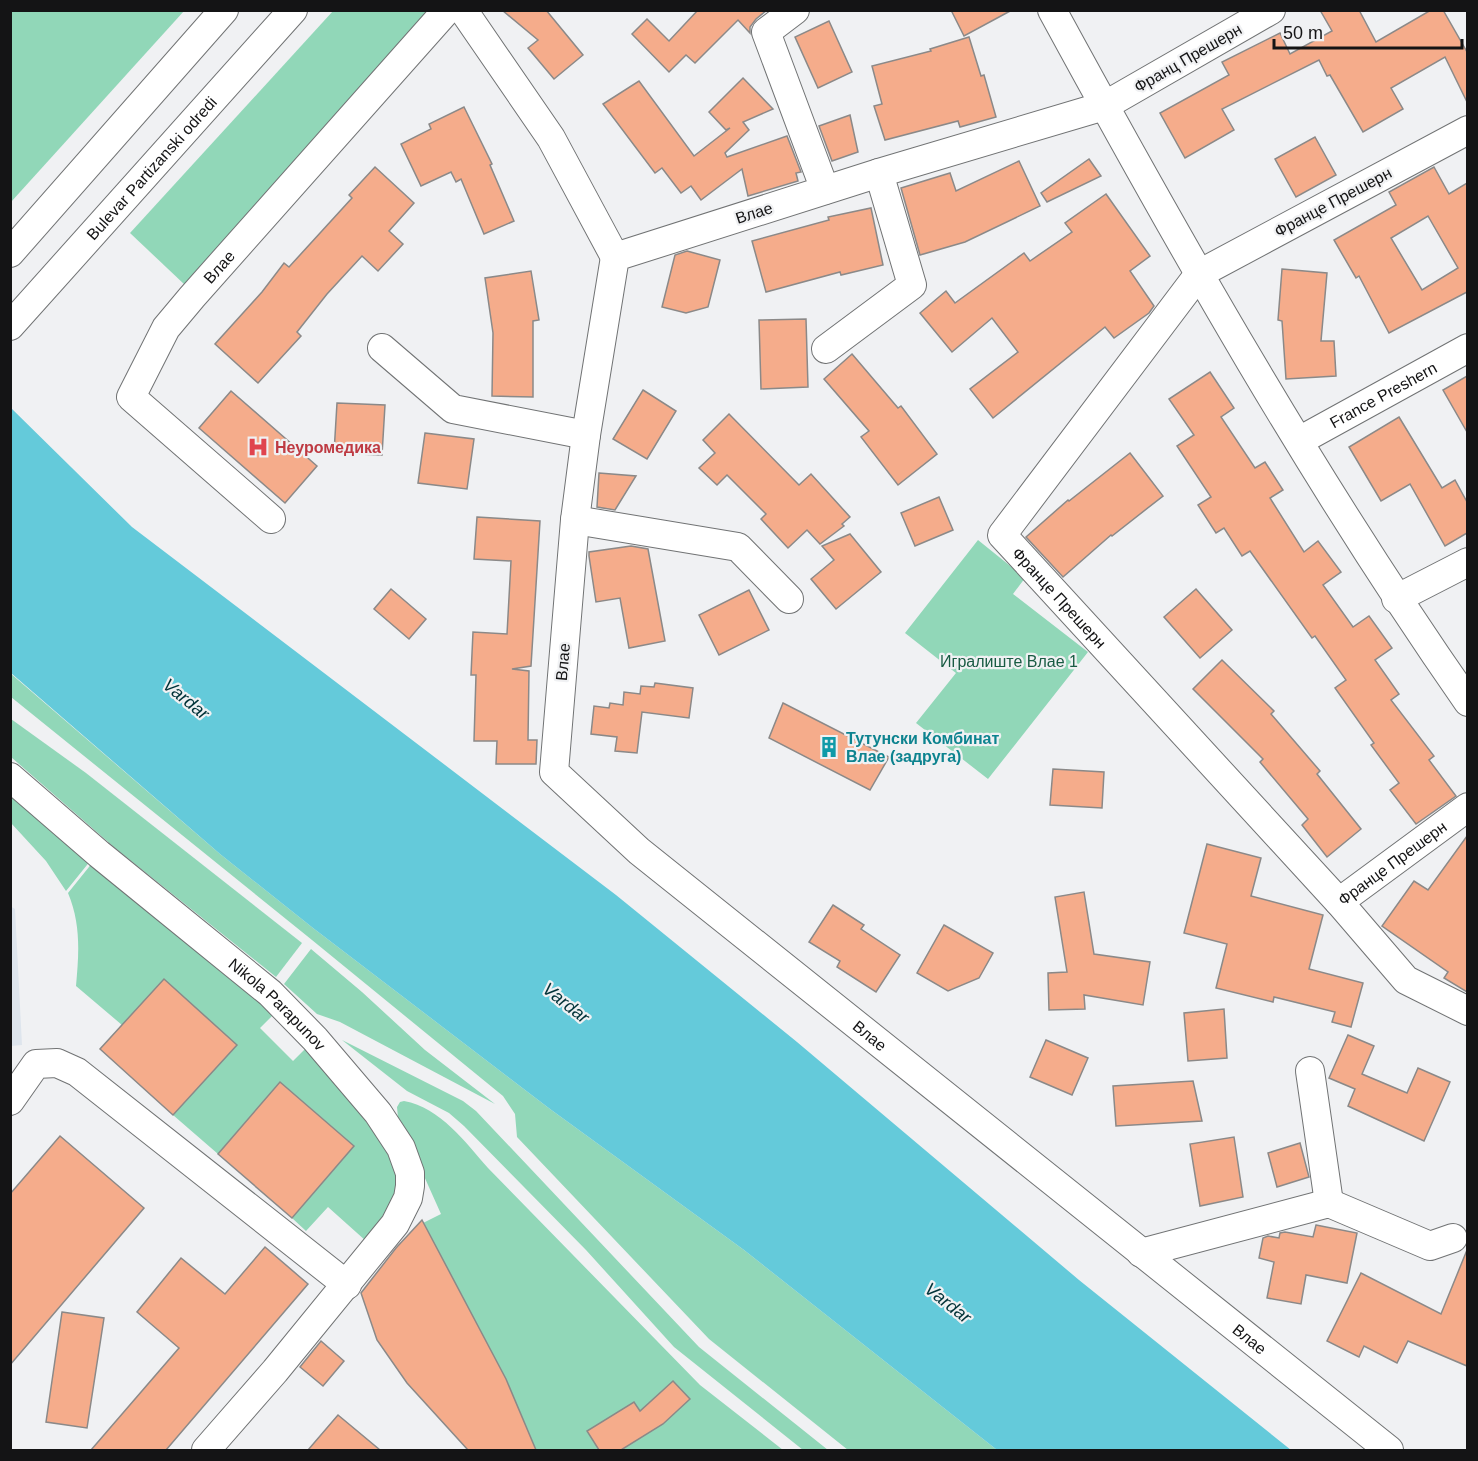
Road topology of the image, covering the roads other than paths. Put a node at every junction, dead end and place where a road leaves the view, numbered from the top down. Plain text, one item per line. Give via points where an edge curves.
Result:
1 (225, 10) edge
2 (293, 10) edge
3 (447, 10) edge
4 (463, 10) edge
5 (795, 10) edge
6 (1052, 10) edge
7 (1271, 10) edge
8 (1104, 106) junction
9 (1467, 130) edge
10 (879, 173) junction
11 (825, 190) junction
12 (10, 253) edge
13 (615, 257) junction
14 (1199, 274) junction
15 (13, 323) edge
16 (382, 348) dead end
17 (1467, 348) edge
18 (826, 349) dead end
19 (586, 435) junction
20 (1299, 441) junction
21 (271, 519) dead end
22 (575, 520) junction
23 (1467, 562) edge
24 (789, 598) dead end
25 (1396, 599) junction
26 (1467, 702) edge
27 (10, 777) edge
28 (1467, 807) edge
29 (1339, 902) junction
30 (1467, 1011) edge
31 (1310, 1071) dead end
32 (10, 1101) edge
33 (1329, 1203) junction
34 (1463, 1236) edge
35 (1141, 1252) junction
36 (347, 1285) junction
37 (206, 1450) edge
38 (1389, 1450) edge

1 - 12 street
2 - 15 street, Bulevar Partizanski odredi
3 - 21 street, Влае via 166,328 131,397
4 - 13 street via 551,138
5 - 11 street via 766,32
6 - 8 street
7 - 8 street, Франц Прешерн
8 - 10 street, Влае
8 - 14 street
9 - 14 street, Францe Прешерн
10 - 11 street, Влае
10 - 18 street via 912,285
11 - 13 street, Влае
13 - 19 street, Влае
14 - 20 street
14 - 29 street, Францe Прешерн via 1002,535
16 - 19 street via 453,409
17 - 20 street, France Preshern
19 - 22 street, Влае
20 - 25 street
22 - 24 street via 738,547
22 - 35 street, Влае via 554,772 639,851
23 - 25 street
25 - 26 street
27 - 36 street, Nikola Parapunov via 270,993 315,1039 394,1136 410,1173 408,1198 395,1224
28 - 29 street, Франце Прешерн
29 - 30 street, Франце Прешерн via 1406,980
31 - 33 street
32 - 36 street via 36,1064 57,1064 77,1072
33 - 34 street via 1430,1246
33 - 35 street
35 - 38 street, Влае
36 - 37 street, Nikola Parapunov

